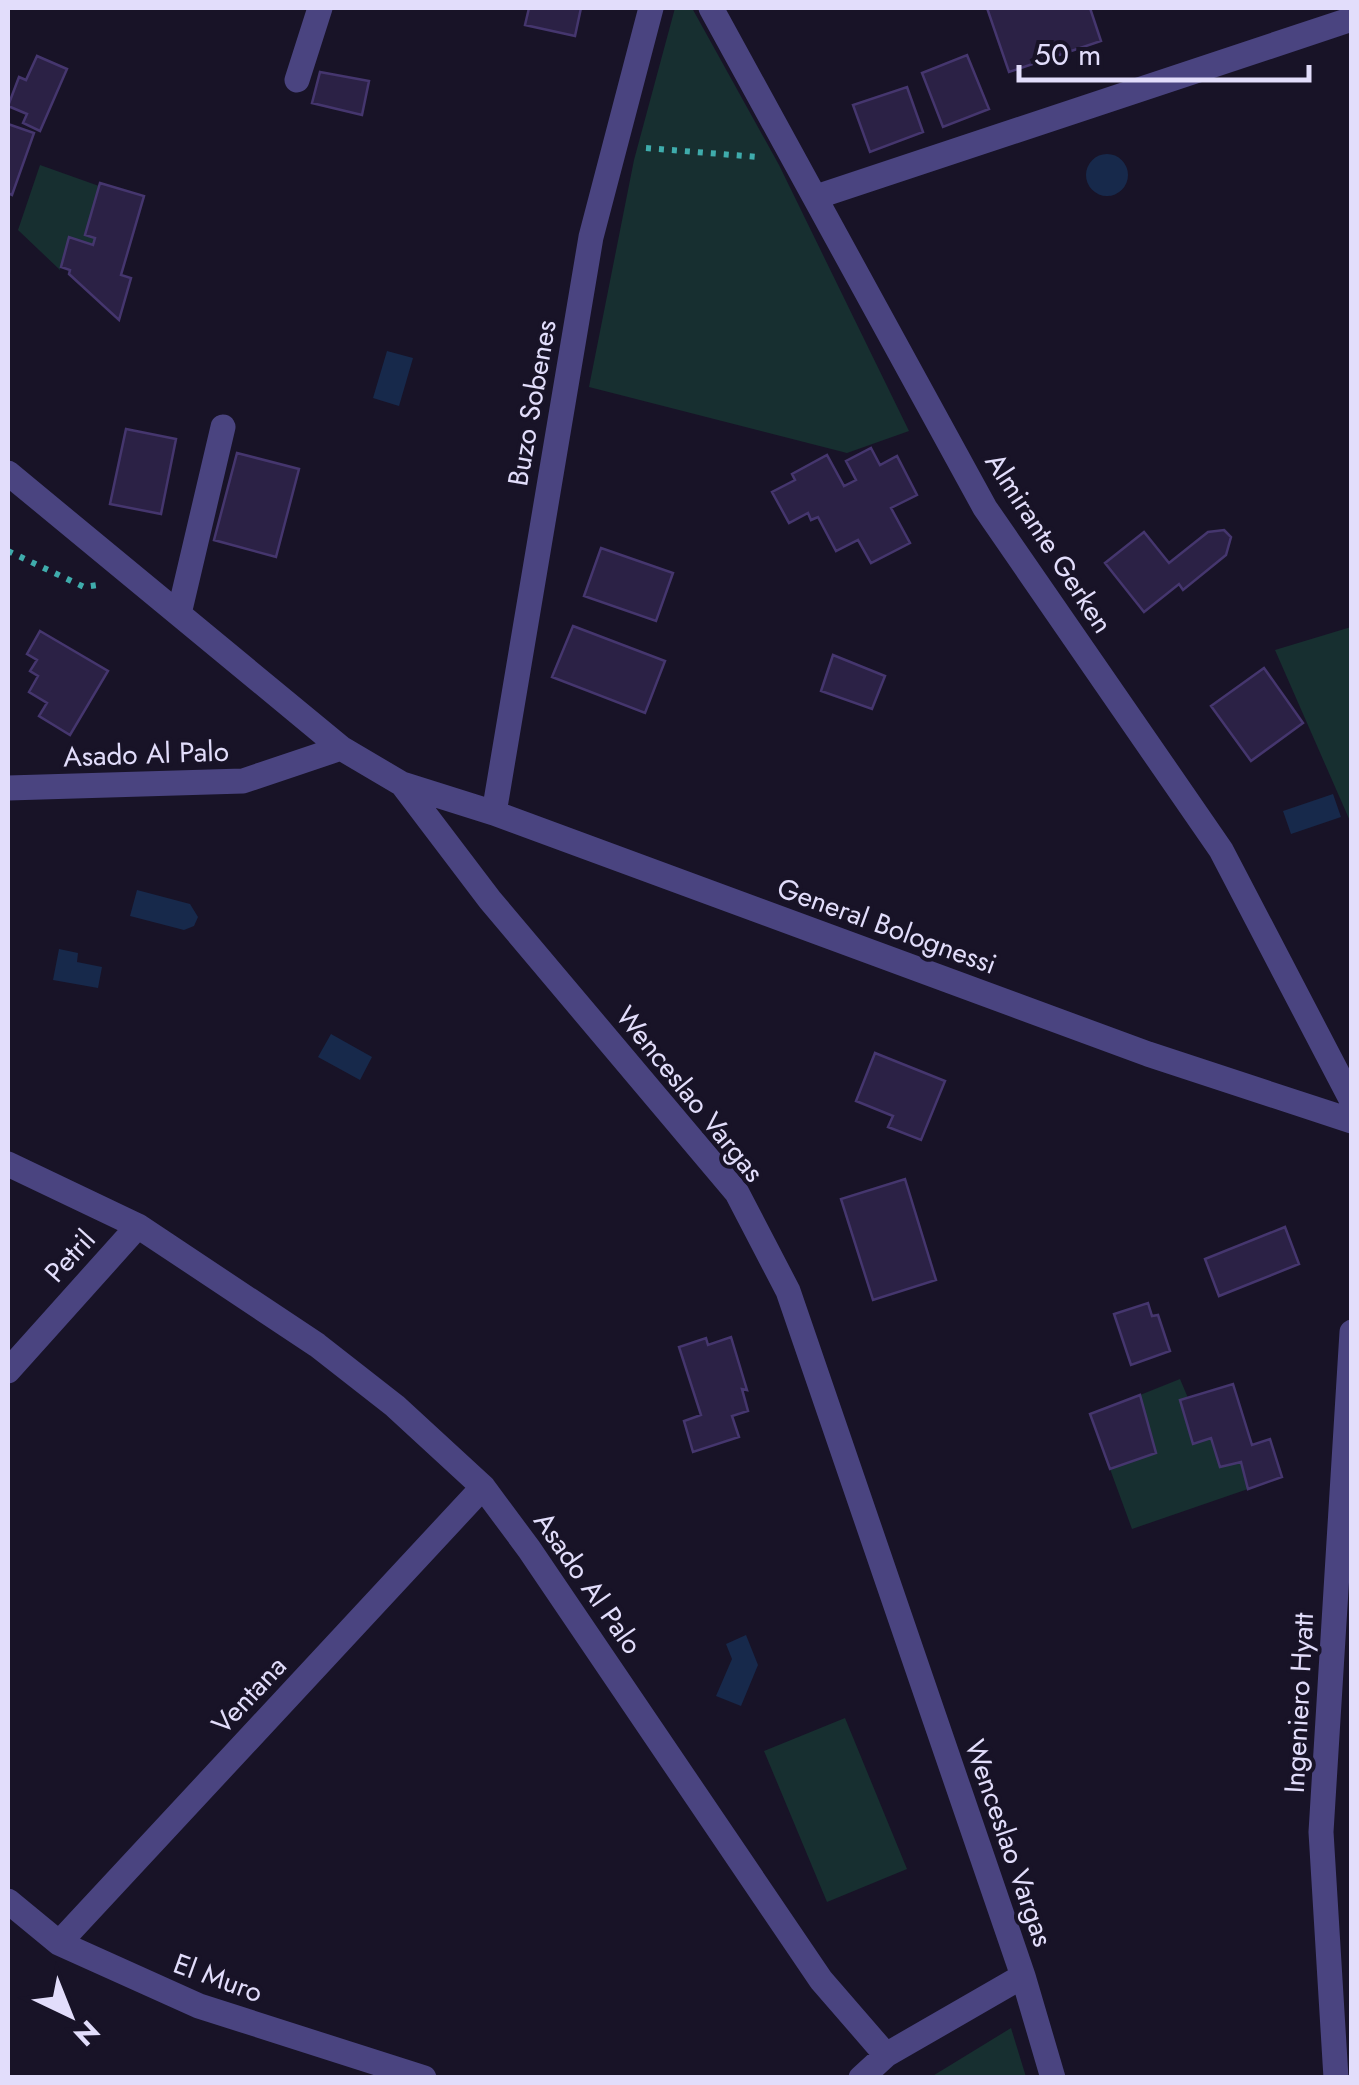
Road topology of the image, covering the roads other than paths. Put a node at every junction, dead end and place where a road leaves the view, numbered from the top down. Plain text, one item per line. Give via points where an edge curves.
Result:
1 (320, 8) edge
2 (652, 8) edge
3 (710, 8) edge
4 (1352, 19) edge
5 (297, 80) dead end
6 (816, 197) junction
7 (223, 427) dead end
8 (8, 473) edge
9 (179, 614) junction
10 (341, 748) junction
11 (402, 784) junction
12 (8, 788) edge
13 (494, 813) junction
14 (1352, 1101) edge
15 (1352, 1121) edge
16 (8, 1164) edge
17 (138, 1226) junction
18 (1352, 1332) edge
19 (8, 1370) edge
20 (483, 1487) junction
21 (8, 1901) edge
22 (59, 1943) junction
23 (1023, 1976) junction
24 (886, 2055) junction
25 (424, 2078) edge
26 (861, 2078) edge
27 (1053, 2078) edge
28 (1336, 2078) edge

1 - 5 street
2 - 13 street, Buzo Sobenes via 590,236
3 - 6 street, Almirante Gerken
4 - 6 street
6 - 14 street, Almirante Gerken via 984,508 1222,850
7 - 9 street
8 - 9 street, Wenceslao Vargas
9 - 10 street, Wenceslao Vargas
10 - 11 street, Wenceslao Vargas
10 - 12 street, Asado Al Palo via 244,781
11 - 13 street, General Bolognessi
11 - 23 street, Wenceslao Vargas via 490,900 737,1193 788,1291
13 - 15 street, General Bolognessi via 1148,1054
16 - 17 street, Asado Al Palo
17 - 19 street, Petril
17 - 20 street, Asado Al Palo via 318,1345
18 - 28 street, Ingeniero Hyatt via 1321,1832
20 - 22 street, Ventana
20 - 24 street, Asado Al Palo via 822,1980
21 - 22 street, El Muro
22 - 25 street, El Muro via 199,2006
23 - 24 street
23 - 27 street, Wenceslao Vargas
24 - 26 street

